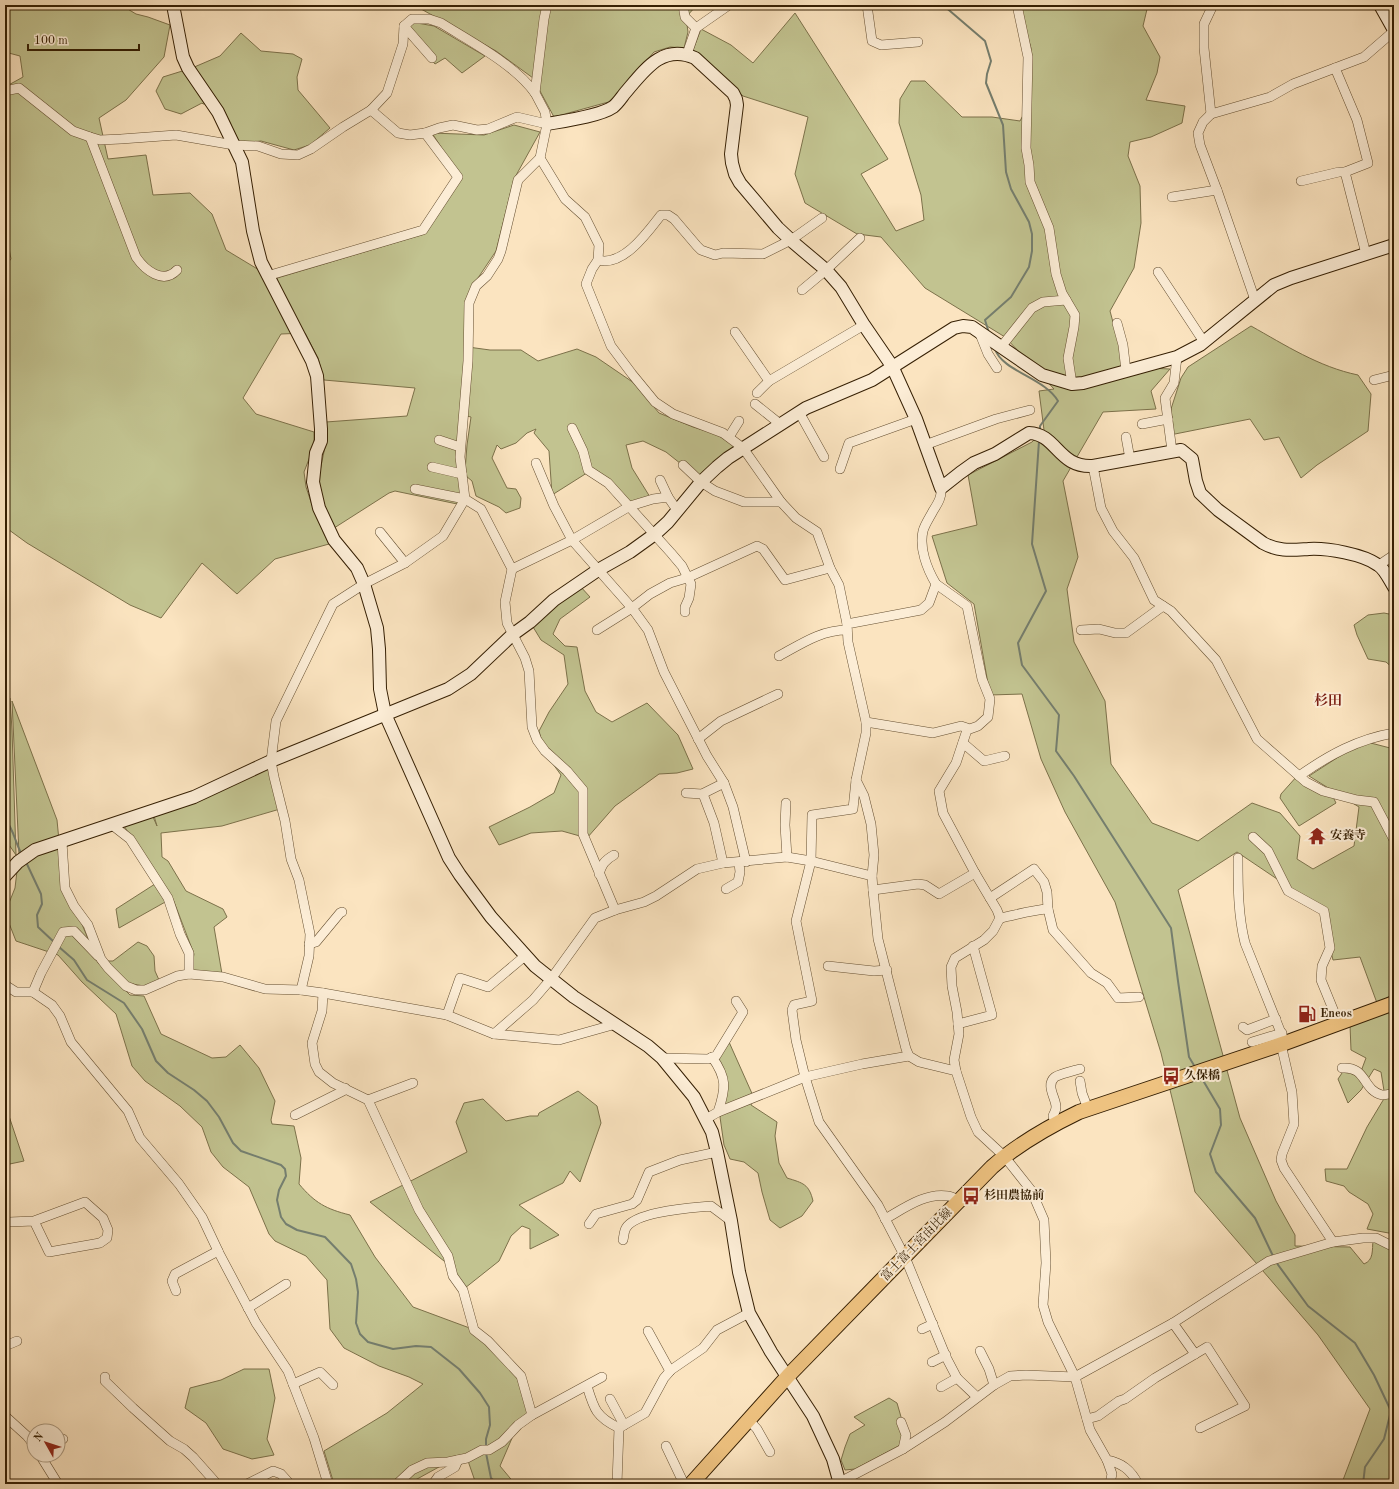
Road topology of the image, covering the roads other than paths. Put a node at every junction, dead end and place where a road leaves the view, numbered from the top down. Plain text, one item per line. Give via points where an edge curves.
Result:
1 (173, 5) edge
2 (547, 5) edge
3 (683, 5) edge
4 (729, 5) edge
5 (867, 5) edge
6 (1017, 5) edge
7 (1213, 5) edge
8 (1380, 5) edge
9 (404, 26) junction
10 (696, 28) junction
11 (1394, 30) edge
12 (918, 42) dead end
13 (687, 54) junction
14 (432, 58) dead end
15 (1335, 68) junction
16 (5, 91) edge
17 (535, 93) junction
18 (371, 110) junction
19 (1211, 114) junction
20 (547, 124) junction
21 (425, 133) junction
22 (90, 137) junction
23 (234, 146) junction
24 (540, 158) junction
25 (1345, 172) junction
26 (1301, 181) dead end
27 (1217, 190) junction
28 (1172, 197) dead end
29 (822, 218) dead end
30 (860, 238) dead end
31 (790, 240) junction
32 (1394, 245) edge
33 (1366, 254) junction
34 (598, 260) junction
35 (178, 270) dead end
36 (826, 270) junction
37 (1158, 272) dead end
38 (267, 276) junction
39 (802, 290) dead end
40 (1066, 300) junction
41 (1255, 300) junction
42 (1117, 323) dead end
43 (864, 326) junction
44 (736, 332) dead end
45 (984, 336) junction
46 (1204, 342) junction
47 (999, 346) junction
48 (1177, 357) junction
49 (892, 366) junction
50 (997, 368) dead end
51 (1126, 371) junction
52 (1394, 375) edge
53 (1374, 380) dead end
54 (769, 381) junction
55 (1072, 384) junction
56 (757, 393) dead end
57 (755, 404) dead end
58 (1030, 410) dead end
59 (799, 412) junction
60 (916, 419) junction
61 (1168, 419) junction
62 (739, 421) dead end
63 (780, 424) junction
64 (1142, 424) dead end
65 (572, 428) dead end
66 (1126, 437) dead end
67 (729, 438) junction
68 (439, 440) dead end
69 (925, 445) junction
70 (460, 447) junction
71 (743, 448) junction
72 (1172, 451) junction
73 (824, 458) dead end
74 (1130, 459) junction
75 (536, 463) dead end
76 (683, 465) dead end
77 (1093, 466) junction
78 (432, 467) dead end
79 (840, 469) dead end
80 (462, 474) junction
81 (660, 480) dead end
82 (701, 482) junction
83 (941, 488) junction
84 (415, 489) dead end
85 (668, 497) junction
86 (466, 499) junction
87 (781, 502) junction
88 (630, 506) junction
89 (677, 510) junction
90 (380, 532) dead end
91 (655, 534) junction
92 (572, 540) junction
93 (1394, 555) edge
94 (405, 563) junction
95 (1379, 565) junction
96 (830, 568) junction
97 (512, 569) junction
98 (598, 570) junction
99 (687, 578) junction
100 (364, 584) junction
101 (936, 584) junction
102 (1394, 587) edge
103 (1163, 606) junction
104 (632, 608) junction
105 (685, 612) dead end
106 (847, 627) junction
107 (597, 630) dead end
108 (1081, 630) dead end
109 (512, 634) junction
110 (779, 656) dead end
111 (778, 694) dead end
112 (385, 714) junction
113 (866, 722) junction
114 (967, 730) junction
115 (1394, 733) edge
116 (698, 738) junction
117 (963, 743) junction
118 (1005, 756) dead end
119 (271, 761) junction
120 (1299, 776) junction
121 (856, 780) junction
122 (724, 783) junction
123 (686, 793) dead end
124 (703, 794) junction
125 (786, 803) dead end
126 (112, 825) junction
127 (1253, 837) dead end
128 (1394, 840) edge
129 (62, 842) junction
130 (614, 855) dead end
131 (787, 858) junction
132 (1238, 858) dead end
133 (811, 861) junction
134 (743, 862) junction
135 (723, 863) junction
136 (975, 873) junction
137 (599, 874) junction
138 (5, 876) edge
139 (872, 876) junction
140 (726, 889) dead end
141 (873, 890) junction
142 (990, 898) junction
143 (1048, 909) junction
144 (615, 910) junction
145 (342, 912) dead end
146 (1000, 918) junction
147 (309, 944) junction
148 (973, 946) junction
149 (524, 956) junction
150 (101, 959) junction
151 (828, 966) dead end
152 (886, 970) junction
153 (189, 974) junction
154 (551, 979) junction
155 (5, 985) edge
156 (301, 990) junction
157 (33, 992) junction
158 (323, 993) junction
159 (1139, 997) dead end
160 (736, 1001) dead end
161 (1394, 1003) edge
162 (447, 1015) junction
163 (1276, 1019) junction
164 (616, 1024) junction
165 (958, 1024) junction
166 (1339, 1024) junction
167 (1243, 1027) dead end
168 (494, 1034) junction
169 (1282, 1040) junction
170 (1252, 1042) dead end
171 (910, 1056) junction
172 (712, 1057) junction
173 (662, 1058) junction
174 (1342, 1068) dead end
175 (1080, 1069) dead end
176 (956, 1072) junction
177 (805, 1077) junction
178 (1080, 1081) dead end
179 (413, 1083) dead end
180 (345, 1088) junction
181 (1394, 1093) edge
182 (368, 1100) junction
183 (1088, 1109) junction
184 (718, 1112) junction
185 (294, 1115) dead end
186 (706, 1119) junction
187 (1055, 1123) junction
188 (717, 1152) junction
189 (1004, 1156) junction
190 (959, 1201) junction
191 (885, 1219) junction
192 (7, 1221) edge
193 (34, 1221) junction
194 (731, 1221) junction
195 (589, 1224) dead end
196 (623, 1240) dead end
197 (1333, 1242) junction
198 (1394, 1247) edge
199 (218, 1251) junction
200 (905, 1256) junction
201 (286, 1284) dead end
202 (176, 1291) dead end
203 (248, 1308) junction
204 (749, 1313) junction
205 (1173, 1323) junction
206 (933, 1324) junction
207 (922, 1329) dead end
208 (648, 1331) dead end
209 (17, 1341) dead end
210 (5, 1346) edge
211 (980, 1351) dead end
212 (1195, 1354) junction
213 (946, 1355) junction
214 (932, 1362) dead end
215 (670, 1371) junction
216 (788, 1376) junction
217 (105, 1377) dead end
218 (602, 1377) dead end
219 (1075, 1377) junction
220 (957, 1378) junction
221 (293, 1384) junction
222 (994, 1384) junction
223 (333, 1385) dead end
224 (587, 1386) junction
225 (941, 1387) dead end
226 (977, 1397) junction
227 (610, 1399) dead end
228 (532, 1415) junction
229 (5, 1416) edge
230 (748, 1419) junction
231 (1087, 1419) junction
232 (901, 1422) dead end
233 (622, 1426) junction
234 (1200, 1428) dead end
235 (26, 1434) edge
236 (666, 1446) dead end
237 (903, 1449) junction
238 (770, 1452) dead end
239 (458, 1460) junction
240 (1107, 1460) junction
241 (45, 1463) edge
242 (839, 1483) edge
243 (58, 1484) edge
244 (217, 1484) edge
245 (247, 1484) edge
246 (290, 1484) edge
247 (328, 1484) edge
248 (397, 1484) edge
249 (433, 1484) edge
250 (617, 1484) edge
251 (684, 1484) edge
252 (691, 1484) edge
253 (1108, 1484) edge
254 (1138, 1484) edge

1 - 23 street via 183,57 218,112
2 - 17 street
3 - 10 street via 685,17
4 - 10 street
5 - 12 street via 872,41 882,46
6 - 40 street via 1028,57 1026,148 1030,182 1049,228 1056,274
7 - 19 street via 1204,24
8 - 11 street
9 - 14 street
9 - 17 street via 412,19 441,23 506,64 522,77
9 - 18 street via 403,44 387,93
10 - 13 street
11 - 15 street via 1364,57
13 - 20 street via 676,53 655,61 612,107 580,118
13 - 31 street via 695,58 733,93 737,105 732,144 735,174
15 - 19 street via 1294,84 1270,97
15 - 25 street via 1357,120 1368,163
16 - 22 street via 19,88 73,131
17 - 20 street
18 - 21 street via 398,133
18 - 23 street via 298,155 281,154 258,146
19 - 27 street via 1203,122 1198,133
20 - 21 street via 517,117 488,129 477,130 453,125
20 - 24 street
21 - 38 street via 458,177 423,230
22 - 23 street via 100,140 176,135
22 - 35 street via 136,257 144,268 154,274 166,275
23 - 38 street via 242,162 253,231
24 - 34 street via 565,199 585,217 599,245
24 - 70 street via 518,180 501,252 487,276 476,286 468,303 468,361
25 - 26 street
25 - 33 street
27 - 28 street
27 - 41 street
29 - 31 street
30 - 36 street
31 - 34 street via 763,254 723,252 715,255 701,250 674,219 668,215 661,215 640,242 613,261
31 - 36 street
32 - 33 street
33 - 41 street via 1285,280
34 - 67 street via 586,284 606,336 632,374 655,402 673,414 723,433
36 - 39 street
36 - 43 street via 841,287
37 - 46 street
38 - 100 street via 307,349 317,376 321,441 316,453 313,482 319,508 334,540 357,568
40 - 47 street via 1038,303
40 - 55 street via 1074,315 1068,358
41 - 46 street
42 - 51 street
43 - 49 street
43 - 54 street
44 - 54 street
45 - 47 street
45 - 49 street via 972,327 954,328
45 - 50 street via 988,354
46 - 48 street
47 - 55 street via 1042,375
48 - 51 street
48 - 61 street via 1174,383 1165,398
49 - 59 street via 872,380
49 - 60 street
51 - 55 street
52 - 53 street
54 - 56 street
57 - 63 street
58 - 69 street via 996,419
59 - 63 street
59 - 73 street
60 - 69 street
60 - 79 street via 849,443
61 - 64 street
61 - 72 street
62 - 67 street
63 - 71 street
65 - 88 street via 583,451 588,470 608,483
66 - 74 street
67 - 71 street
68 - 70 street
69 - 83 street
70 - 80 street
71 - 82 street
71 - 87 street
72 - 74 street
72 - 95 street via 1181,450 1192,460 1200,493 1218,510 1270,547 1286,551 1334,551
74 - 77 street
75 - 92 street
76 - 82 street
77 - 83 street via 1070,462 1044,437 1031,432 974,464
77 - 103 street via 1101,508 1106,520 1134,558 1154,600
78 - 80 street
80 - 86 street
81 - 85 street
82 - 87 street via 744,502
82 - 89 street
83 - 101 street via 942,495 924,529 921,542
84 - 86 street
85 - 88 street
85 - 89 street
86 - 94 street via 444,536
86 - 97 street via 481,509
87 - 96 street via 796,518 817,532
88 - 91 street
88 - 92 street
89 - 91 street
90 - 94 street
91 - 98 street
91 - 99 street via 682,566
92 - 97 street
92 - 98 street
93 - 95 street
94 - 100 street
95 - 102 street
96 - 99 street via 785,580 763,548 757,546
96 - 106 street via 838,585
97 - 109 street via 505,602 507,624
98 - 104 street
98 - 109 street via 554,600
99 - 104 street via 657,590
99 - 105 street via 691,584
100 - 112 street via 376,628 380,689
100 - 119 street via 333,604 276,721
101 - 106 street via 929,603 921,610
101 - 114 street via 967,606 982,679 990,700 988,717 978,726
103 - 108 street via 1126,633 1116,634 1099,629
103 - 120 street via 1171,611 1216,660 1257,739
104 - 107 street
104 - 116 street via 648,630 664,672
106 - 110 street via 817,635
106 - 113 street
109 - 112 street via 471,674 448,690
109 - 137 street via 526,658 532,727 536,740 583,790 583,834
111 - 116 street via 720,721
112 - 119 street
112 - 149 street via 449,858 491,917
113 - 114 street via 933,733 961,726
113 - 121 street
114 - 117 street
115 - 120 street via 1374,736 1351,746 1318,762
116 - 122 street
117 - 118 street via 984,761
117 - 136 street via 956,763 939,791 943,813
119 - 126 street via 194,797
119 - 147 street via 291,859 306,911
120 - 128 street via 1323,791 1374,802
121 - 133 street via 853,809 812,815
121 - 139 street via 864,796 871,824 874,855
122 - 124 street
122 - 134 street via 733,807
123 - 124 street
124 - 135 street via 714,823
125 - 131 street
126 - 129 street
126 - 153 street via 130,839 168,898 189,953
127 - 166 street via 1268,851 1288,890 1324,911 1330,948 1322,966 1321,980
129 - 138 street via 35,850 18,862
129 - 150 street via 65,888 88,925
130 - 137 street via 603,863
131 - 133 street
131 - 134 street
132 - 163 street via 1242,929 1252,963
133 - 139 street
133 - 177 street via 796,921 812,1001 794,1005 792,1010
134 - 135 street
134 - 140 street via 738,882
135 - 144 street via 697,869 656,896
136 - 141 street via 939,894 925,885 918,884
136 - 142 street
137 - 144 street
139 - 141 street
141 - 152 street via 878,939
142 - 143 street via 1034,869 1044,882
142 - 146 street
143 - 146 street
143 - 159 street via 1053,930 1091,973 1107,983 1118,998
144 - 154 street via 595,918
145 - 147 street via 316,942
146 - 148 street via 993,931
147 - 156 street via 309,956
148 - 165 street via 955,958 951,967
148 - 165 street via 992,1015
149 - 154 street
149 - 162 street via 488,987 460,978
150 - 153 street via 113,975 126,986 136,990 145,990 177,976
150 - 157 street via 74,932 63,932
151 - 152 street
152 - 171 street
153 - 156 street via 223,977 265,989
154 - 164 street
154 - 168 street via 533,1000
155 - 157 street via 16,992
156 - 158 street
157 - 199 street via 52,1005 60,1016 71,1042 128,1111 140,1138 179,1184 202,1217
158 - 162 street
158 - 180 street via 322,1010 312,1043 315,1064 319,1072 333,1083
160 - 172 street via 743,1012 716,1056
161 - 166 main road, 富士富士宮由比線
162 - 168 street
163 - 167 street via 1247,1030
163 - 169 street
164 - 168 street via 559,1040
164 - 173 street
165 - 176 street via 959,1034 954,1060
166 - 169 main road, 富士富士宮由比線
169 - 170 street
169 - 183 main road, 富士富士宮由比線 via 1215,1066
169 - 197 street via 1292,1092 1294,1124 1281,1160
171 - 176 street via 919,1062
171 - 177 street
172 - 173 street
172 - 184 street via 724,1078 723,1096
173 - 186 street via 694,1097
174 - 181 street via 1350,1067 1358,1071 1370,1088 1382,1095
175 - 187 street via 1056,1076 1051,1083 1056,1103 1053,1116
176 - 189 street via 970,1117 978,1132
177 - 184 street
177 - 191 street via 819,1122 878,1205
178 - 183 street
179 - 182 street
180 - 182 street
180 - 185 street
182 - 228 street via 419,1210 448,1256 453,1276 463,1290 474,1330 521,1376
183 - 187 main road, 富士富士宮由比線
184 - 186 street
186 - 188 street
187 - 189 main road, 富士富士宮由比線
188 - 194 street
188 - 195 street via 680,1160 649,1172 637,1200 632,1204 596,1214
189 - 190 main road, 富士富士宮由比線
189 - 219 street via 1031,1190 1044,1220 1046,1263 1043,1305 1048,1322
190 - 191 street via 950,1196 924,1198
190 - 200 main road, 富士富士宮由比線
191 - 200 street
192 - 193 street
193 - 193 street via 85,1202 103,1218 108,1230 107,1238 100,1243 49,1252
194 - 196 street via 711,1206 676,1209 644,1216 634,1221 626,1227
194 - 204 street via 738,1272
197 - 198 street via 1376,1238
197 - 205 street via 1269,1261
199 - 202 street via 175,1274 172,1281
199 - 203 street
200 - 206 street
200 - 216 main road, 富士富士宮由比線
201 - 203 street
203 - 221 street via 288,1371
204 - 215 street via 717,1330 703,1348
204 - 216 street
205 - 212 street
205 - 219 street
206 - 207 street
206 - 213 street
208 - 215 street
209 - 210 street
211 - 222 street
212 - 231 street via 1098,1416
212 - 234 street via 1207,1348 1245,1406
213 - 214 street
213 - 220 street
215 - 233 street via 645,1413
216 - 230 main road, 富士富士宮由比線
216 - 242 street via 807,1405 823,1437 833,1459
217 - 244 street via 105,1381 132,1408 193,1457
218 - 224 street
219 - 222 street via 1026,1375
219 - 231 street
220 - 225 street
220 - 226 street
221 - 223 street via 320,1372
221 - 247 street
222 - 226 street
224 - 228 street
224 - 233 street via 594,1408 610,1423
226 - 237 street via 945,1422
227 - 233 street
228 - 239 street via 502,1442
229 - 235 street
230 - 238 street
230 - 252 main road, 富士富士宮由比線
231 - 240 street via 1090,1430
232 - 237 street via 906,1435
233 - 250 street
236 - 251 street
237 - 242 street
239 - 248 street via 427,1463 412,1470
239 - 249 street via 455,1467 438,1477
240 - 253 street via 1112,1474
240 - 254 street via 1118,1463 1133,1475
241 - 243 street
245 - 246 street via 273,1471 281,1474

